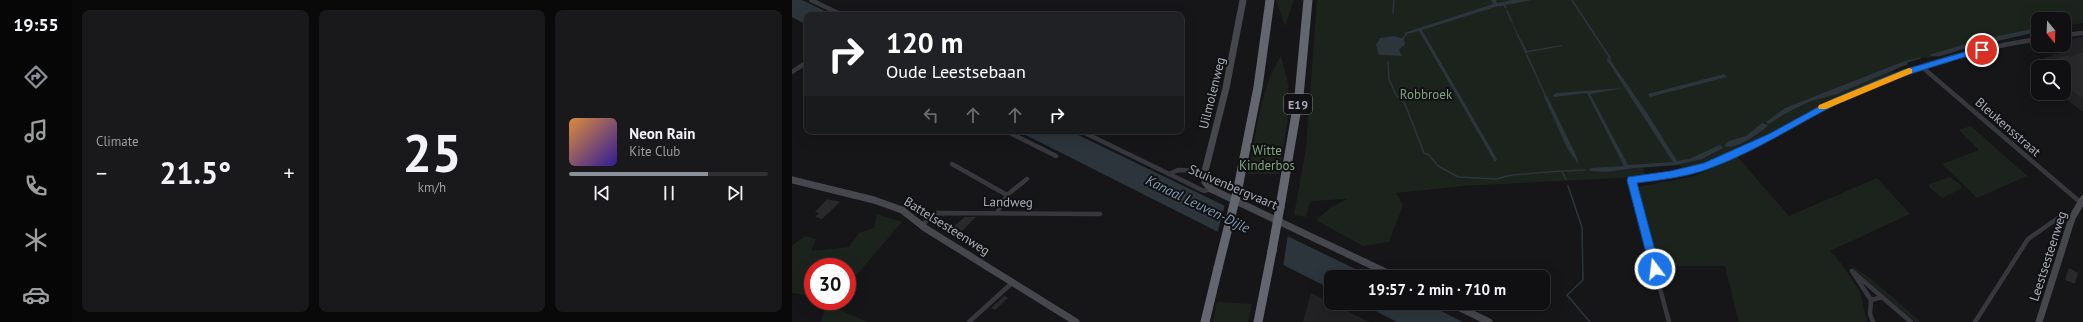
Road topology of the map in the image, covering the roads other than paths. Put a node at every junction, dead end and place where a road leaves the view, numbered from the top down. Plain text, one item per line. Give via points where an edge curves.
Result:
1 (812, 0) edge
2 (1243, 0) edge
3 (1270, 0) edge
4 (1308, 0) edge
5 (836, 12) edge
6 (2083, 33) edge
7 (2071, 34) edge
8 (2031, 40) edge
9 (804, 64) edge
10 (1922, 67) junction
11 (792, 72) edge
12 (1012, 134) edge
13 (1087, 134) edge
14 (1056, 156) dead end
15 (952, 164) dead end
16 (1205, 171) junction
17 (1169, 174) junction
18 (1027, 179) dead end
19 (792, 180) edge
20 (1211, 190) junction
21 (1007, 195) junction
22 (2082, 200) edge
23 (997, 213) junction
24 (1100, 214) dead end
25 (2072, 218) junction
26 (921, 225) junction
27 (1381, 270) edge
28 (1013, 282) junction
29 (1882, 297) junction
30 (1871, 300) junction
31 (1464, 310) edge
32 (969, 322) edge
33 (1076, 322) edge
34 (1205, 322) edge
35 (1258, 322) edge
36 (1489, 322) edge
37 (1669, 322) edge
38 (1873, 322) edge
39 (1911, 322) edge
40 (1975, 322) edge
41 (2039, 322) edge

1 - 5 street
2 - 16 main road, Uilmolenweg via 1227,90
3 - 34 highway, bridge via 1257,93 1238,188
4 - 35 highway, E19, bridge via 1299,96
6 - 7 street
8 - 10 street via 1996,45
9 - 11 street
10 - 22 street, Bleukensstraat via 1998,134
10 - 37 street via 1830,104 1772,136 1706,166 1671,175 1631,180
12 - 14 street
13 - 17 street, Stuivenbergvaart
15 - 21 street
16 - 17 street via 1178,170
16 - 20 main road via 1205,182
17 - 20 street, Stuivenbergvaart via 1204,191
18 - 21 street
19 - 26 main road, Battelsesteenweg via 874,200 902,210
20 - 27 main road, Stuivenbergvaart
21 - 23 street
22 - 25 main road, Leestsesteenweg
23 - 24 street, Landweg
23 - 26 street, Landweg via 937,213
25 - 40 street via 2061,216 2028,239
25 - 41 main road, Leestsesteenweg
26 - 28 main road, Battelsesteenweg
28 - 32 street
28 - 33 main road, Battelsesteenweg
29 - 30 street
29 - 30 street via 1852,271
29 - 39 street
30 - 38 street via 1870,314
31 - 36 main road

